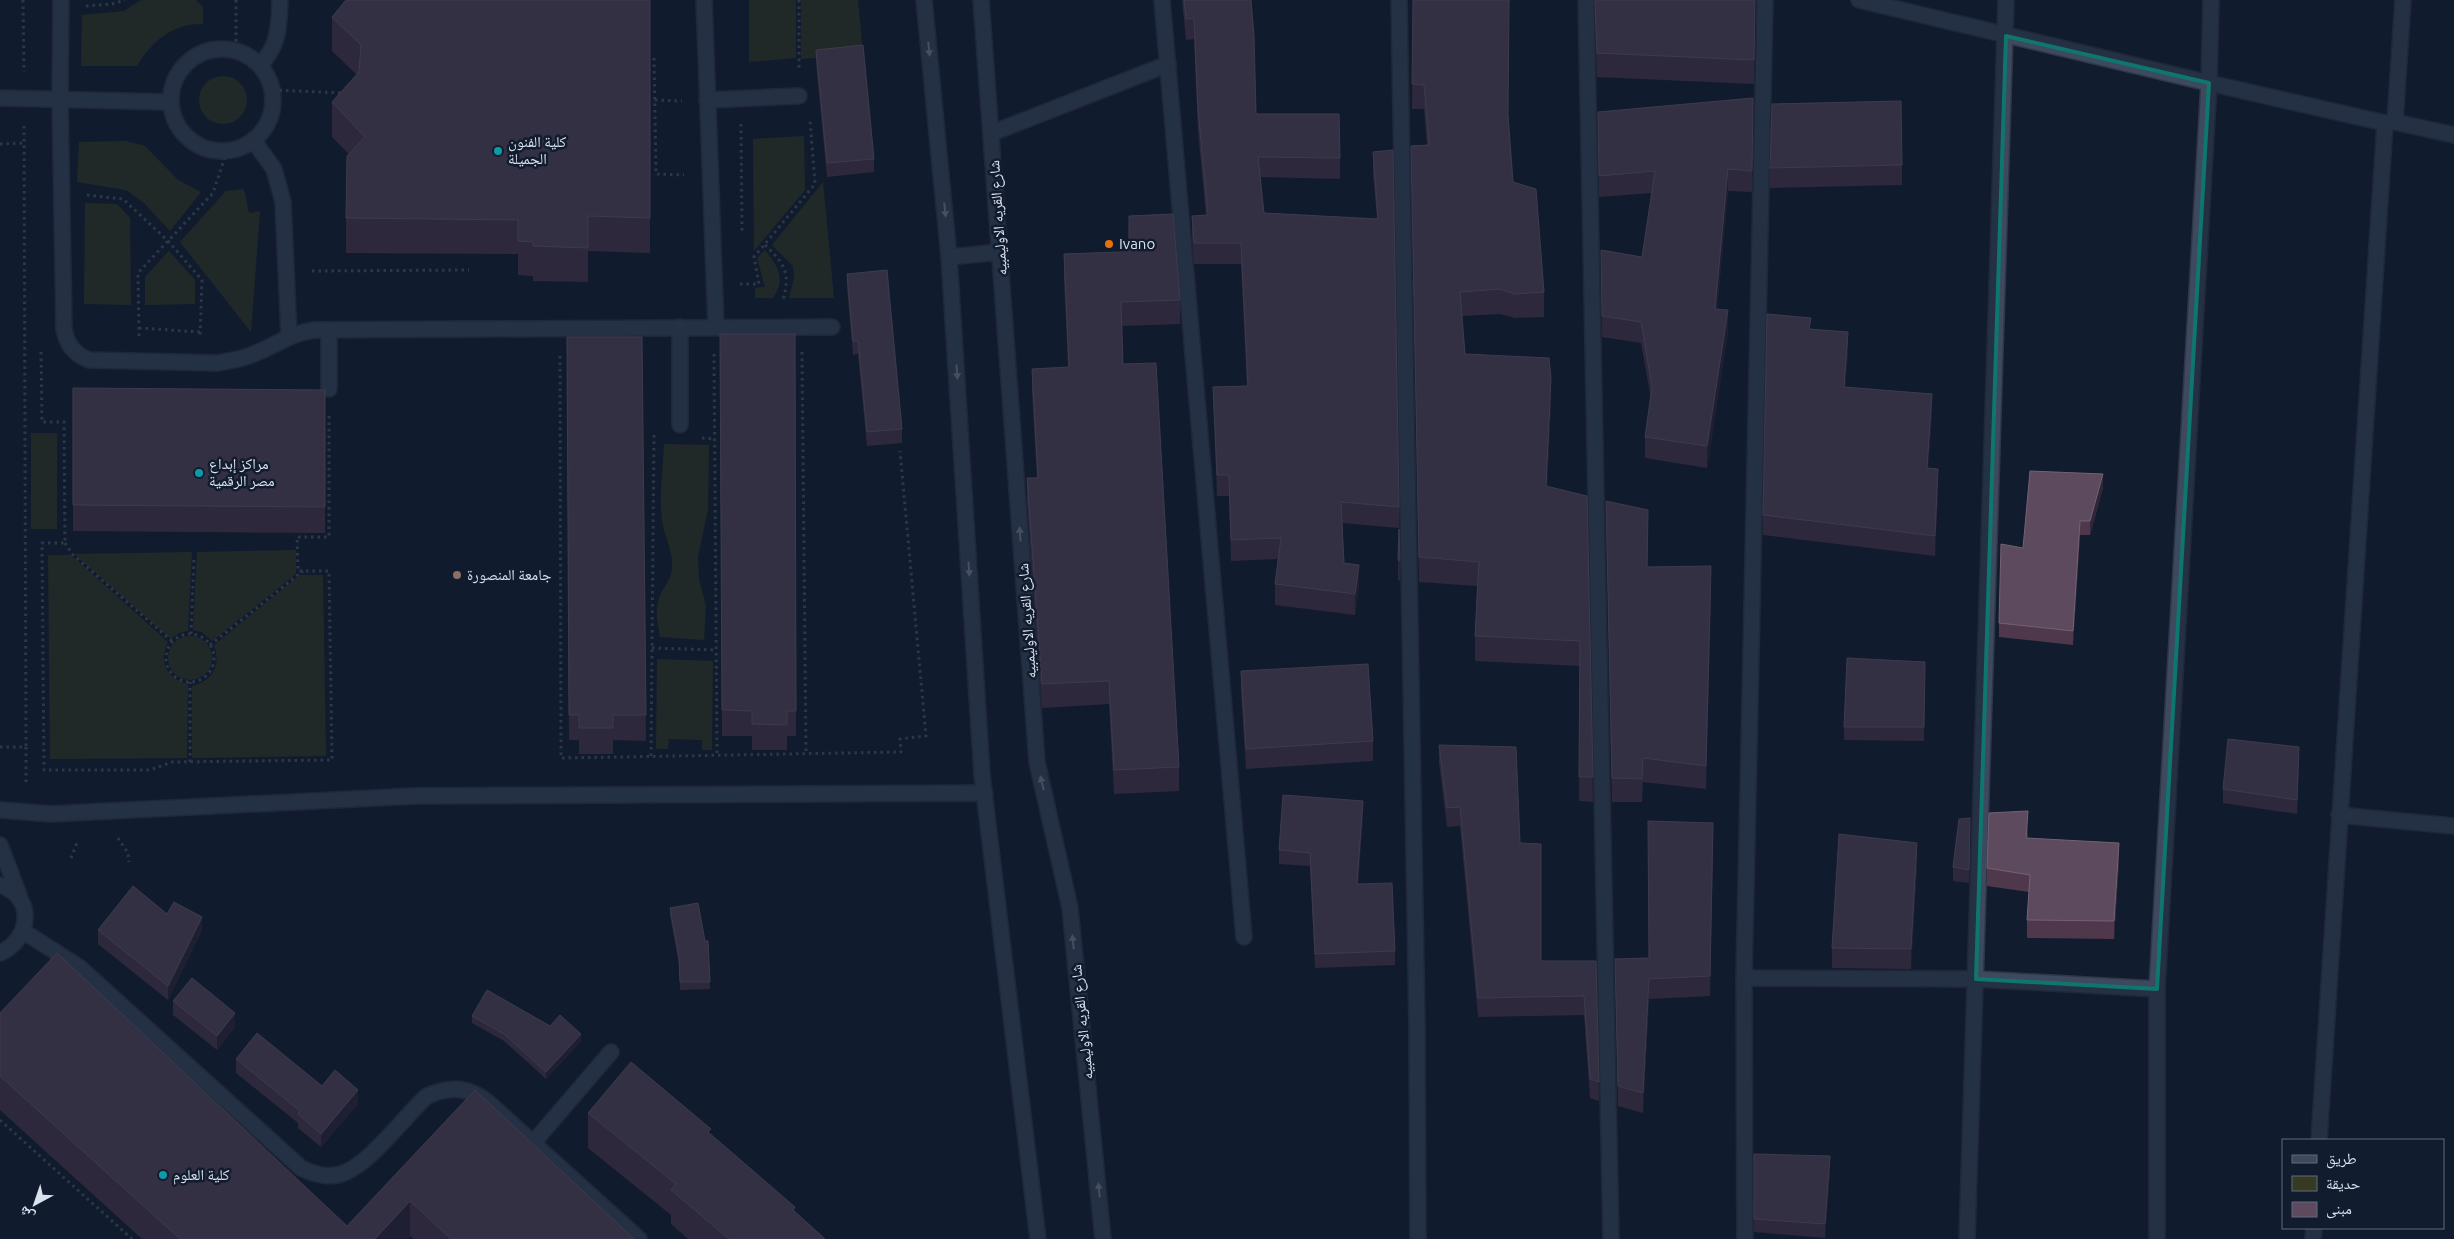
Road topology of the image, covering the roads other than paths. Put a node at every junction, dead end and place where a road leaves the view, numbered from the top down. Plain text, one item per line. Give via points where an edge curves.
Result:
1 (61, 0) edge
2 (280, 0) edge
3 (704, 0) edge
4 (924, 0) edge
5 (981, 0) edge
6 (1162, 0) edge
7 (1399, 0) edge
8 (1586, 0) edge
9 (1765, 0) edge
10 (1859, 0) edge
11 (2006, 0) edge
12 (2211, 0) edge
13 (2403, 0) edge
14 (2006, 36) junction
15 (1168, 64) junction
16 (260, 65) junction
17 (2209, 84) junction
18 (799, 96) road end
19 (0, 98) edge
20 (60, 99) junction
21 (708, 100) junction
22 (170, 102) junction
23 (2390, 122) junction
24 (992, 134) junction
25 (2454, 135) edge
26 (253, 140) junction
27 (1000, 252) junction
28 (950, 257) junction
29 (715, 327) junction
30 (832, 327) dead end
31 (680, 328) junction
32 (329, 330) junction
33 (289, 336) junction
34 (329, 390) road end
35 (680, 426) dead end
36 (985, 793) junction
37 (0, 810) edge
38 (2339, 815) junction
39 (2454, 826) edge
40 (0, 844) edge
41 (0, 884) edge
42 (22, 903) junction
43 (24, 931) junction
44 (1244, 937) dead end
45 (3, 954) edge
46 (1744, 978) junction
47 (1976, 979) junction
48 (2157, 989) junction
49 (611, 1052) dead end
50 (2319, 1139) edge
51 (533, 1143) junction
52 (639, 1239) edge
53 (1038, 1239) edge
54 (1103, 1239) edge
55 (1418, 1239) edge
56 (1611, 1239) edge
57 (1745, 1239) edge
58 (1967, 1239) edge
59 (2157, 1239) edge

1 - 20 street
2 - 16 street via 277,40
3 - 21 street
4 -> 28 street
5 - 24 street, شارع القريه الاوليمبيه
6 - 15 street
7 - 55 street
8 - 56 street
9 - 46 street
10 - 14 street
11 - 14 street
12 - 17 street
13 - 23 street
14 - 17 street
14 - 47 street
15 - 24 street
15 - 44 street
16 - 22 street via 236,50 209,50 196,55 177,75
16 - 26 street via 268,77 273,104 270,118
17 - 23 street
17 - 48 street
18 - 21 street
19 - 20 street
20 - 22 street
20 - 33 street via 64,329 66,339 79,356 89,360 139,362 237,360
21 - 29 street
22 - 26 street via 179,128 200,146 227,150
23 - 25 street
23 - 38 street
24 - 27 street, شارع القريه الاوليمبيه
26 - 33 street via 274,169 280,185
27 - 28 street
54 -> 27 street, شارع القريه الاوليمبيه via 1070,908 1037,762
28 -> 36 street
29 - 30 street
29 - 31 street
31 - 32 street
31 - 35 street
32 - 33 street via 309,330
32 - 34 street
36 - 37 street via 413,796 51,814
36 - 53 street
38 - 39 street
38 - 50 street
40 - 42 street
41 - 42 street via 16,894
42 - 43 street
43 - 45 street
43 - 51 street via 78,967 292,1161 311,1173 334,1175 354,1168 427,1096 453,1088 467,1089 479,1095
46 - 47 street
46 - 57 street
47 - 48 street
47 - 58 street
48 - 59 street
49 - 51 street
51 - 52 street

